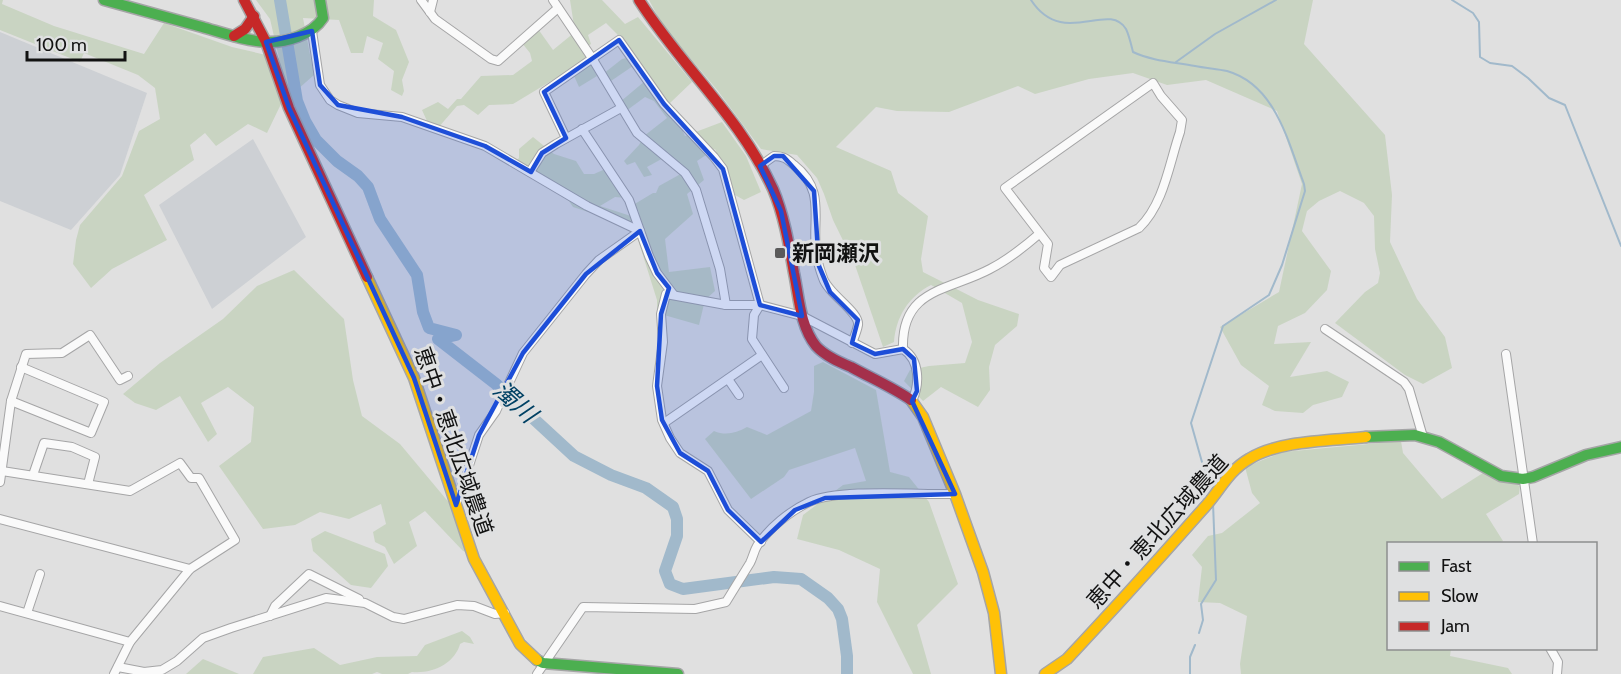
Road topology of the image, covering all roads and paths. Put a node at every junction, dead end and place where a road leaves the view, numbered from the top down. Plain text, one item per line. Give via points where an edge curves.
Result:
1 (104, 0) edge
2 (244, 0) edge
3 (320, 0) edge
4 (421, 0) edge
5 (433, 0) edge
6 (553, 0) edge
7 (639, 0) edge
8 (558, 8) junction
9 (429, 12) junction
10 (254, 16) junction
11 (307, 33) junction
12 (234, 36) junction
13 (266, 42) junction
14 (592, 58) junction
15 (621, 108) junction
16 (582, 129) junction
17 (566, 138) junction
18 (760, 166) junction
19 (530, 172) junction
20 (640, 231) junction
21 (1039, 234) junction
22 (673, 294) junction
23 (726, 304) junction
24 (760, 305) junction
25 (802, 316) junction
26 (1325, 329) dead end
27 (852, 343) junction
28 (903, 349) junction
29 (1506, 354) dead end
30 (762, 355) junction
31 (21, 367) junction
32 (128, 376) dead end
33 (728, 379) junction
34 (784, 388) dead end
35 (739, 395) dead end
36 (11, 401) junction
37 (912, 401) junction
38 (664, 423) junction
39 (1423, 437) junction
40 (1621, 447) edge
41 (1, 468) edge
42 (33, 476) junction
43 (1523, 480) junction
44 (0, 483) edge
45 (88, 484) junction
46 (955, 494) junction
47 (456, 505) junction
48 (0, 519) edge
49 (761, 542) junction
50 (1533, 542) edge
51 (190, 569) junction
52 (40, 574) dead end
53 (365, 603) junction
54 (0, 606) edge
55 (27, 613) junction
56 (505, 613) junction
57 (270, 616) junction
58 (129, 642) junction
59 (1551, 650) edge
60 (543, 663) junction
61 (116, 671) edge
62 (537, 674) edge
63 (678, 674) edge
64 (1001, 674) edge
65 (1045, 674) edge
66 (1557, 674) edge

1 - 12 street
2 - 10 street, 恵中・恵北広域農道
3 - 11 street via 323,18
4 - 9 street
5 - 9 street
6 - 8 street
7 - 18 street via 665,39 729,115
8 - 9 street via 498,61
8 - 14 street
10 - 12 street
10 - 13 street, 恵中・恵北広域農道
11 - 13 street
11 - 19 street via 320,85 338,105 409,119 485,146
12 - 13 street
13 - 47 street, 恵中・恵北広域農道 via 289,108 414,378
14 - 15 street
14 - 17 street via 544,92
14 - 24 street via 619,40 663,104 723,170
15 - 16 street
15 - 23 street via 637,133 685,173 696,190 720,268
16 - 17 street
16 - 20 street via 629,200
17 - 19 street via 542,153
18 - 25 street via 781,210
18 - 27 street via 774,156 783,156 812,186 819,266 830,292 858,320
19 - 20 street via 587,206
20 - 22 street via 657,273
20 - 47 street via 599,260 523,353 496,411 479,435
21 - 21 street via 1048,244 1044,268 1051,276 1060,265 1139,228 1148,220 1162,190 1182,120 1153,83 1005,188
21 - 28 street via 991,269 920,300 906,324
22 - 23 street
22 - 38 street via 666,294 661,314 663,342 657,386
23 - 24 street
24 - 25 street
24 - 30 street via 754,315 752,339
25 - 27 street
25 - 37 street via 817,347
26 - 39 street via 1404,382
27 - 28 street via 875,354
28 - 37 street via 914,359 917,391
29 - 43 street
30 - 33 street
30 - 34 street
31 - 32 street via 26,354 62,353 90,335 120,380
31 - 36 street
31 - 36 street via 104,402 91,433
33 - 35 street
33 - 38 street
36 - 41 street
37 - 46 street via 923,417
38 - 49 street via 680,453 708,471 728,510
39 - 43 street, 恵中・恵北広域農道 via 1449,446 1501,476
39 - 65 street, 恵中・恵北広域農道 via 1378,435 1287,446 1248,459 1231,472 1208,504 1083,642
40 - 43 street via 1586,455
41 - 42 street
41 - 44 street
42 - 45 street
42 - 45 street via 44,443 72,447 96,457
43 - 50 street
45 - 51 street via 130,491 180,463 191,478 199,478 235,540
46 - 49 street via 818,499 795,510
46 - 64 street via 994,613
47 - 56 street, 恵中・恵北広域農道 via 474,559
48 - 51 street
49 - 60 street via 726,602 695,609 583,607
51 - 58 street
52 - 55 street
53 - 56 street via 404,619 457,605
53 - 57 street via 326,598
53 - 57 street via 309,574 275,606
54 - 55 street
55 - 58 street
56 - 60 street, 恵中・恵北広域農道 via 520,644
57 - 61 street via 203,638 162,670
58 - 61 street
59 - 66 street via 1558,662
60 - 62 street
60 - 63 street

